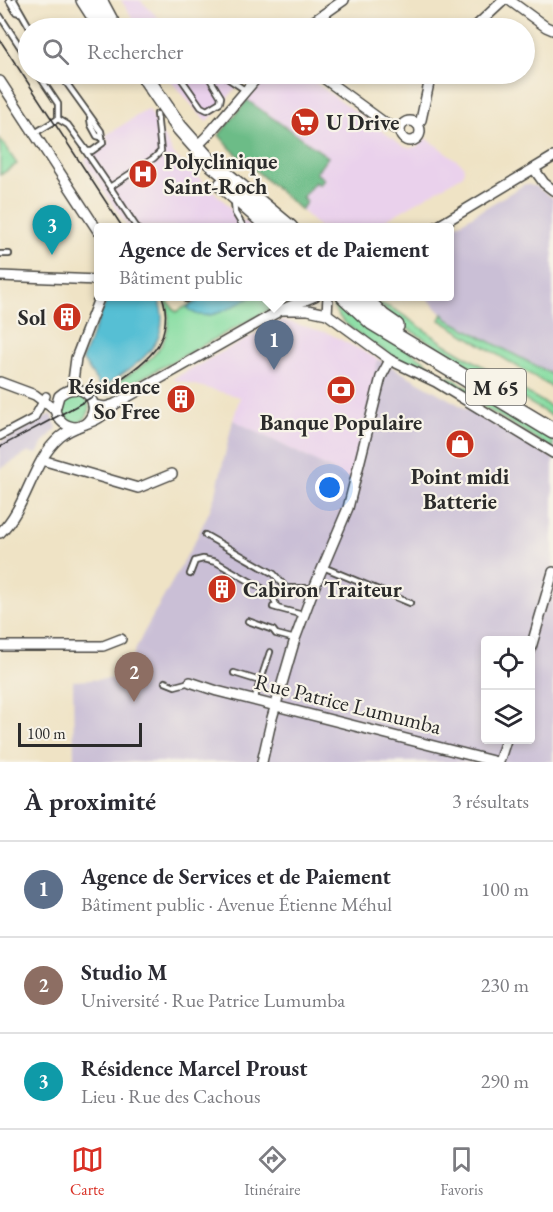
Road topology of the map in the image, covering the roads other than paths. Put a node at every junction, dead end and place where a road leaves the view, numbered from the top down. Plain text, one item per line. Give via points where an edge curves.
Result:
1 (9, 0) edge
2 (84, 0) edge
3 (99, 0) edge
4 (344, 0) edge
5 (504, 0) edge
6 (509, 0) edge
7 (15, 2) edge
8 (20, 13) junction
9 (0, 16) edge
10 (23, 18) edge
11 (96, 18) edge
12 (109, 18) edge
13 (318, 18) edge
14 (485, 18) edge
15 (534, 18) edge
16 (535, 19) edge
17 (553, 29) edge
18 (18, 44) edge
19 (0, 81) edge
20 (45, 84) edge
21 (67, 84) edge
22 (138, 84) edge
23 (150, 84) edge
24 (185, 84) edge
25 (213, 84) edge
26 (236, 84) edge
27 (251, 84) edge
28 (332, 84) edge
29 (429, 84) edge
30 (245, 90) junction
31 (157, 114) junction
32 (58, 119) junction
33 (417, 124) junction
34 (399, 131) junction
35 (35, 133) junction
36 (196, 147) junction
37 (84, 149) junction
38 (553, 157) edge
39 (534, 169) junction
40 (110, 188) junction
41 (226, 188) junction
42 (553, 190) edge
43 (94, 223) edge
44 (134, 223) edge
45 (241, 223) edge
46 (265, 223) edge
47 (284, 223) edge
48 (443, 223) edge
49 (0, 254) edge
50 (9, 254) dead end
51 (0, 276) edge
52 (94, 280) edge
53 (98, 301) edge
54 (301, 301) edge
55 (328, 301) edge
56 (349, 301) edge
57 (366, 301) edge
58 (281, 310) junction
59 (327, 314) junction
60 (438, 352) junction
61 (390, 360) junction
62 (447, 368) junction
63 (0, 382) edge
64 (436, 382) junction
65 (72, 388) junction
66 (59, 396) junction
67 (45, 399) junction
68 (115, 404) junction
69 (93, 405) junction
70 (55, 410) junction
71 (553, 421) edge
72 (61, 422) junction
73 (81, 425) junction
74 (553, 431) edge
75 (0, 436) edge
76 (60, 437) junction
77 (553, 453) edge
78 (42, 460) junction
79 (172, 474) dead end
80 (0, 533) edge
81 (204, 535) dead end
82 (323, 567) junction
83 (553, 572) edge
84 (190, 574) dead end
85 (314, 588) junction
86 (410, 603) dead end
87 (303, 615) junction
88 (248, 621) dead end
89 (535, 637) edge
90 (121, 639) dead end
91 (295, 639) junction
92 (0, 646) edge
93 (270, 652) dead end
94 (234, 673) dead end
95 (260, 681) junction
96 (165, 682) dead end
97 (190, 682) joint
98 (254, 700) junction
99 (275, 706) junction
100 (505, 744) edge
101 (262, 762) edge
102 (498, 762) edge

1 - 8 lane
2 - 11 main road
3 - 12 main road
4 - 13 street
5 - 14 street
6 - 15 street
7 - 8 lane
8 - 10 lane
9 - 18 lane
16 - 17 street
19 - 35 street
20 - 32 lane via 58,104
21 - 37 lane via 102,134 99,148 92,152
22 - 31 main road
23 - 36 main road
24 - 25 lane via 207,110 221,97
26 - 30 lane
27 - 30 street
28 - 34 street
29 - 33 street
30 - 36 street
31 - 40 lane via 161,152
31 - 41 main road via 186,150
32 - 35 lane
32 - 37 lane via 68,125
33 - 34 street via 408,121
33 - 34 street via 420,134 412,141 404,139
35 - 43 street
36 - 47 main road
37 - 40 lane
38 - 39 street
39 - 42 street
39 - 48 street
40 - 44 lane
41 - 45 lane
41 - 46 main road
49 - 50 lane
51 - 52 street
53 - 65 street via 76,358
54 - 58 street
55 - 59 street
56 - 62 main road, M 65 via 372,321
57 - 60 main road, M 65 via 383,317
58 - 59 street
58 - 68 street
59 - 61 street
60 - 62 main road, M 65
60 - 71 main road, M 65
61 - 64 street
61 - 82 street via 381,377 348,508
62 - 64 street
62 - 74 main road, M 65
63 - 67 street
64 - 77 street
65 - 66 street
65 - 69 street via 86,392
66 - 67 street
66 - 70 street
67 - 70 street
67 - 75 street via 34,418
68 - 69 street
68 - 73 street via 99,420
69 - 73 street via 92,416
70 - 72 street
72 - 73 street
72 - 76 street
73 - 76 street
76 - 78 street
78 - 79 street via 138,488
78 - 80 street via 19,509
81 - 85 lane via 274,574 286,588
82 - 85 street
82 - 86 lane
83 - 89 street
84 - 87 lane via 195,561 216,562 272,594 275,608
85 - 87 street
87 - 91 street
88 - 91 lane
90 - 92 street via 103,646
91 - 99 street
93 - 95 lane
94 - 95 lane
95 - 98 lane
96 - 97 lane via 175,686
97 - 98 street, Rue Patrice Lumumba
98 - 99 street, Rue Patrice Lumumba
99 - 101 street
99 - 102 street, Rue Patrice Lumumba
100 - 102 street

